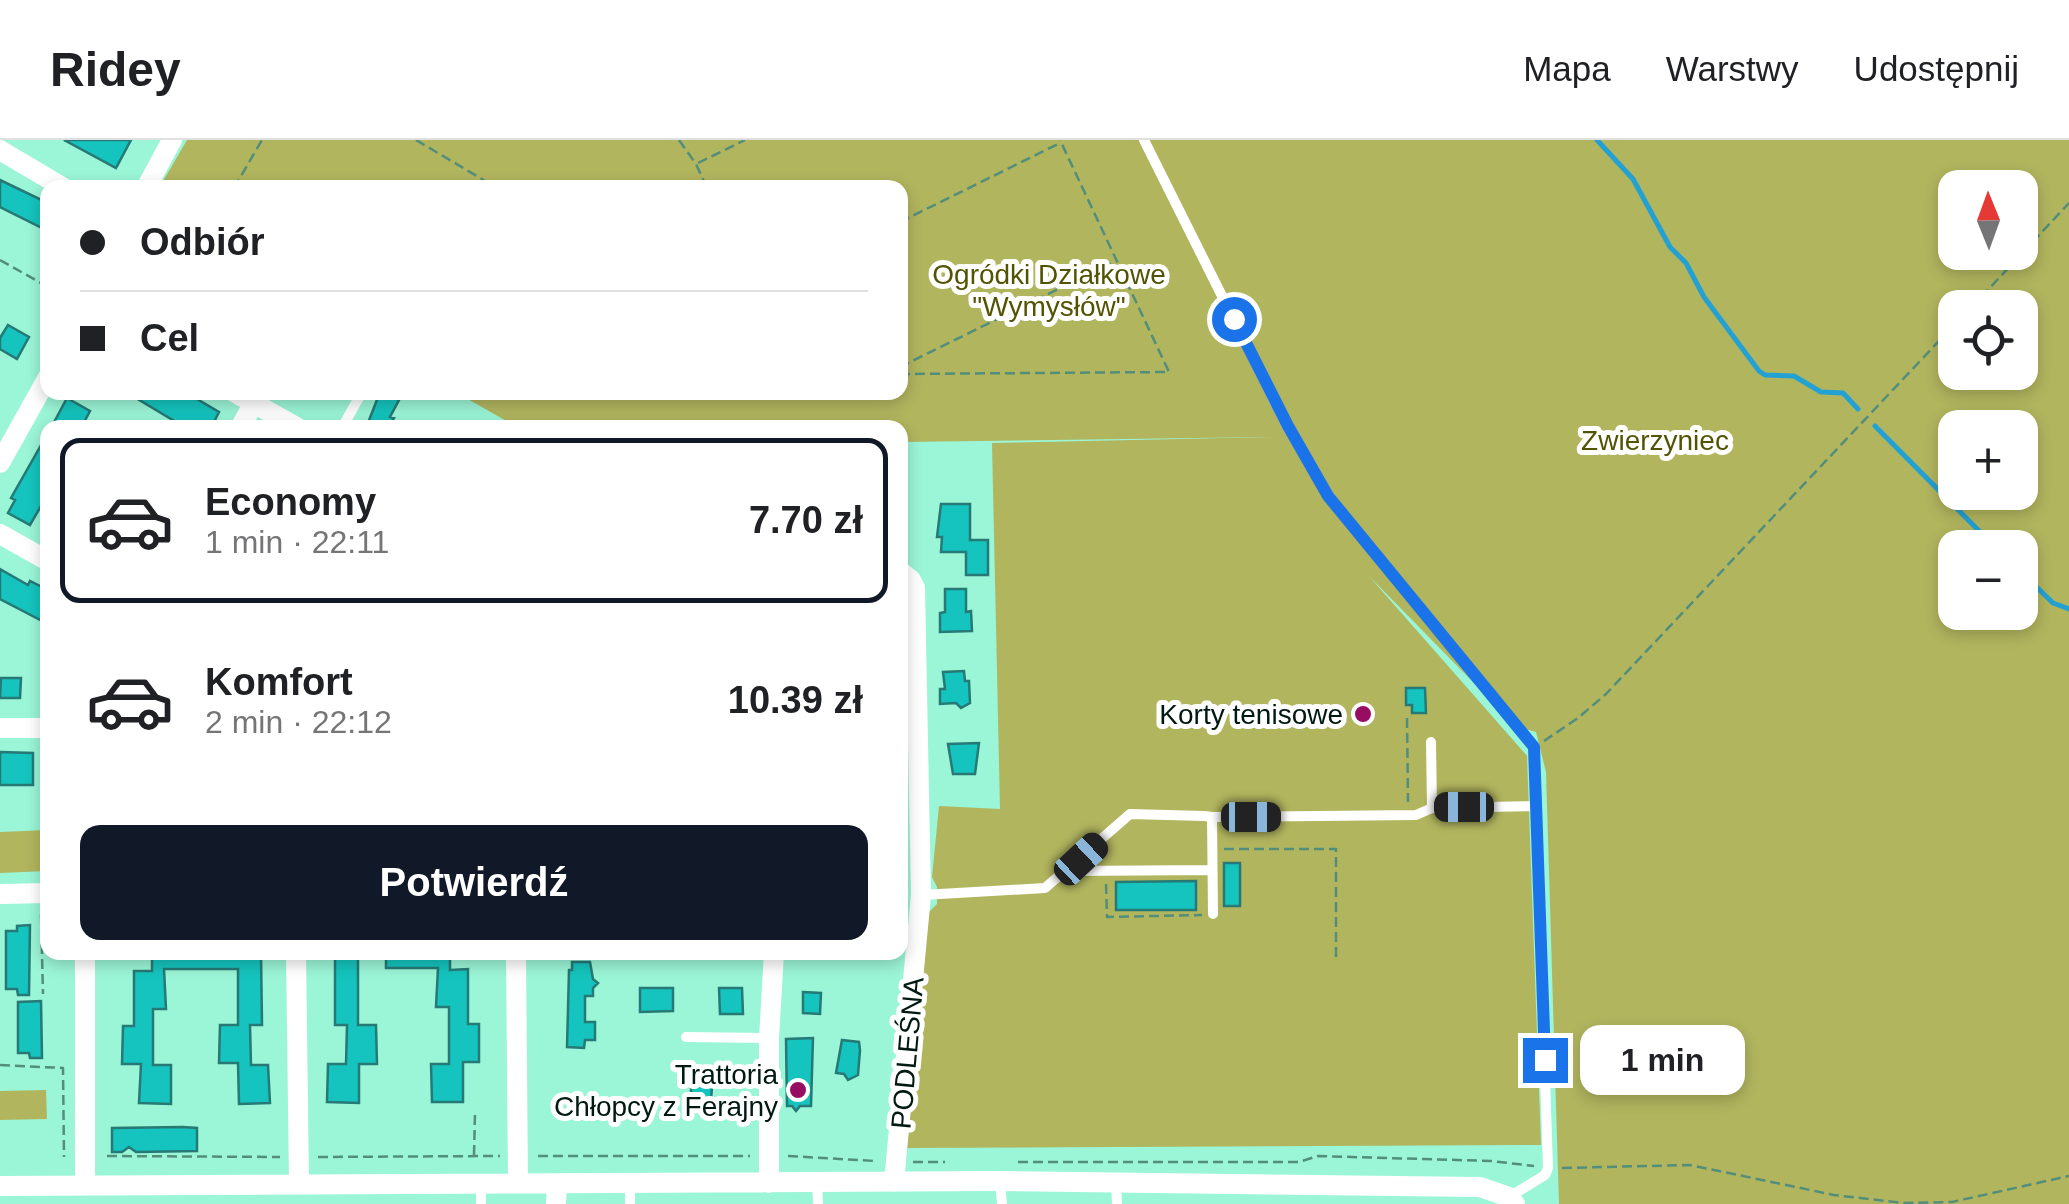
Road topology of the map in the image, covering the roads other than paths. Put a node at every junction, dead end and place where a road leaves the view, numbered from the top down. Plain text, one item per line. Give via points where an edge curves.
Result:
1 (172, 140) edge
2 (1144, 140) edge
3 (0, 150) edge
4 (51, 180) edge
5 (150, 180) edge
6 (40, 391) edge
7 (248, 400) edge
8 (284, 420) edge
9 (0, 463) edge
10 (0, 534) edge
11 (40, 556) edge
12 (908, 578) edge
13 (0, 728) edge
14 (40, 728) edge
15 (1431, 742) dead end
16 (1536, 806) junction
17 (1432, 808) junction
18 (1212, 817) junction
19 (1212, 870) junction
20 (1067, 871) junction
21 (0, 894) edge
22 (921, 895) junction
23 (40, 898) edge
24 (1213, 914) road end
25 (85, 960) edge
26 (296, 960) edge
27 (516, 960) edge
28 (774, 960) edge
29 (686, 1038) dead end
30 (769, 1038) junction
31 (1001, 1171) junction
32 (892, 1172) junction
33 (1116, 1182) junction
34 (260, 1183) junction
35 (300, 1183) junction
36 (518, 1183) junction
37 (769, 1183) junction
38 (85, 1184) junction
39 (0, 1186) edge
40 (481, 1193) edge
41 (817, 1193) edge
42 (140, 1194) edge
43 (557, 1194) edge
44 (630, 1194) edge
45 (1342, 1194) edge
46 (1512, 1201) edge
47 (270, 1204) edge
48 (1002, 1204) edge
49 (1117, 1204) edge

1 - 5 street
2 - 16 lane via 1328,496 1534,747
3 - 4 street
6 - 9 street
7 - 8 street
10 - 11 street
12 - 22 street, PODLEŚNA via 915,588
13 - 14 street
15 - 17 lane
16 - 17 lane
16 - 46 lane via 1548,1168
17 - 18 lane via 1408,816
18 - 19 lane
18 - 20 lane via 1130,814
19 - 20 lane
19 - 24 lane
20 - 22 lane via 1046,888
21 - 23 street
22 - 32 street, PODLEŚNA
25 - 38 street
26 - 35 street
27 - 36 street
28 - 30 street
29 - 30 lane
30 - 37 street
31 - 32 street
31 - 33 street
31 - 48 lane
32 - 41 street
33 - 45 street
33 - 49 lane
34 - 35 street
34 - 42 street
34 - 47 street
35 - 40 street
36 - 40 street
36 - 43 street
37 - 41 street
37 - 44 street
38 - 39 street
38 - 42 street
43 - 44 street
45 - 46 street via 1480,1186

